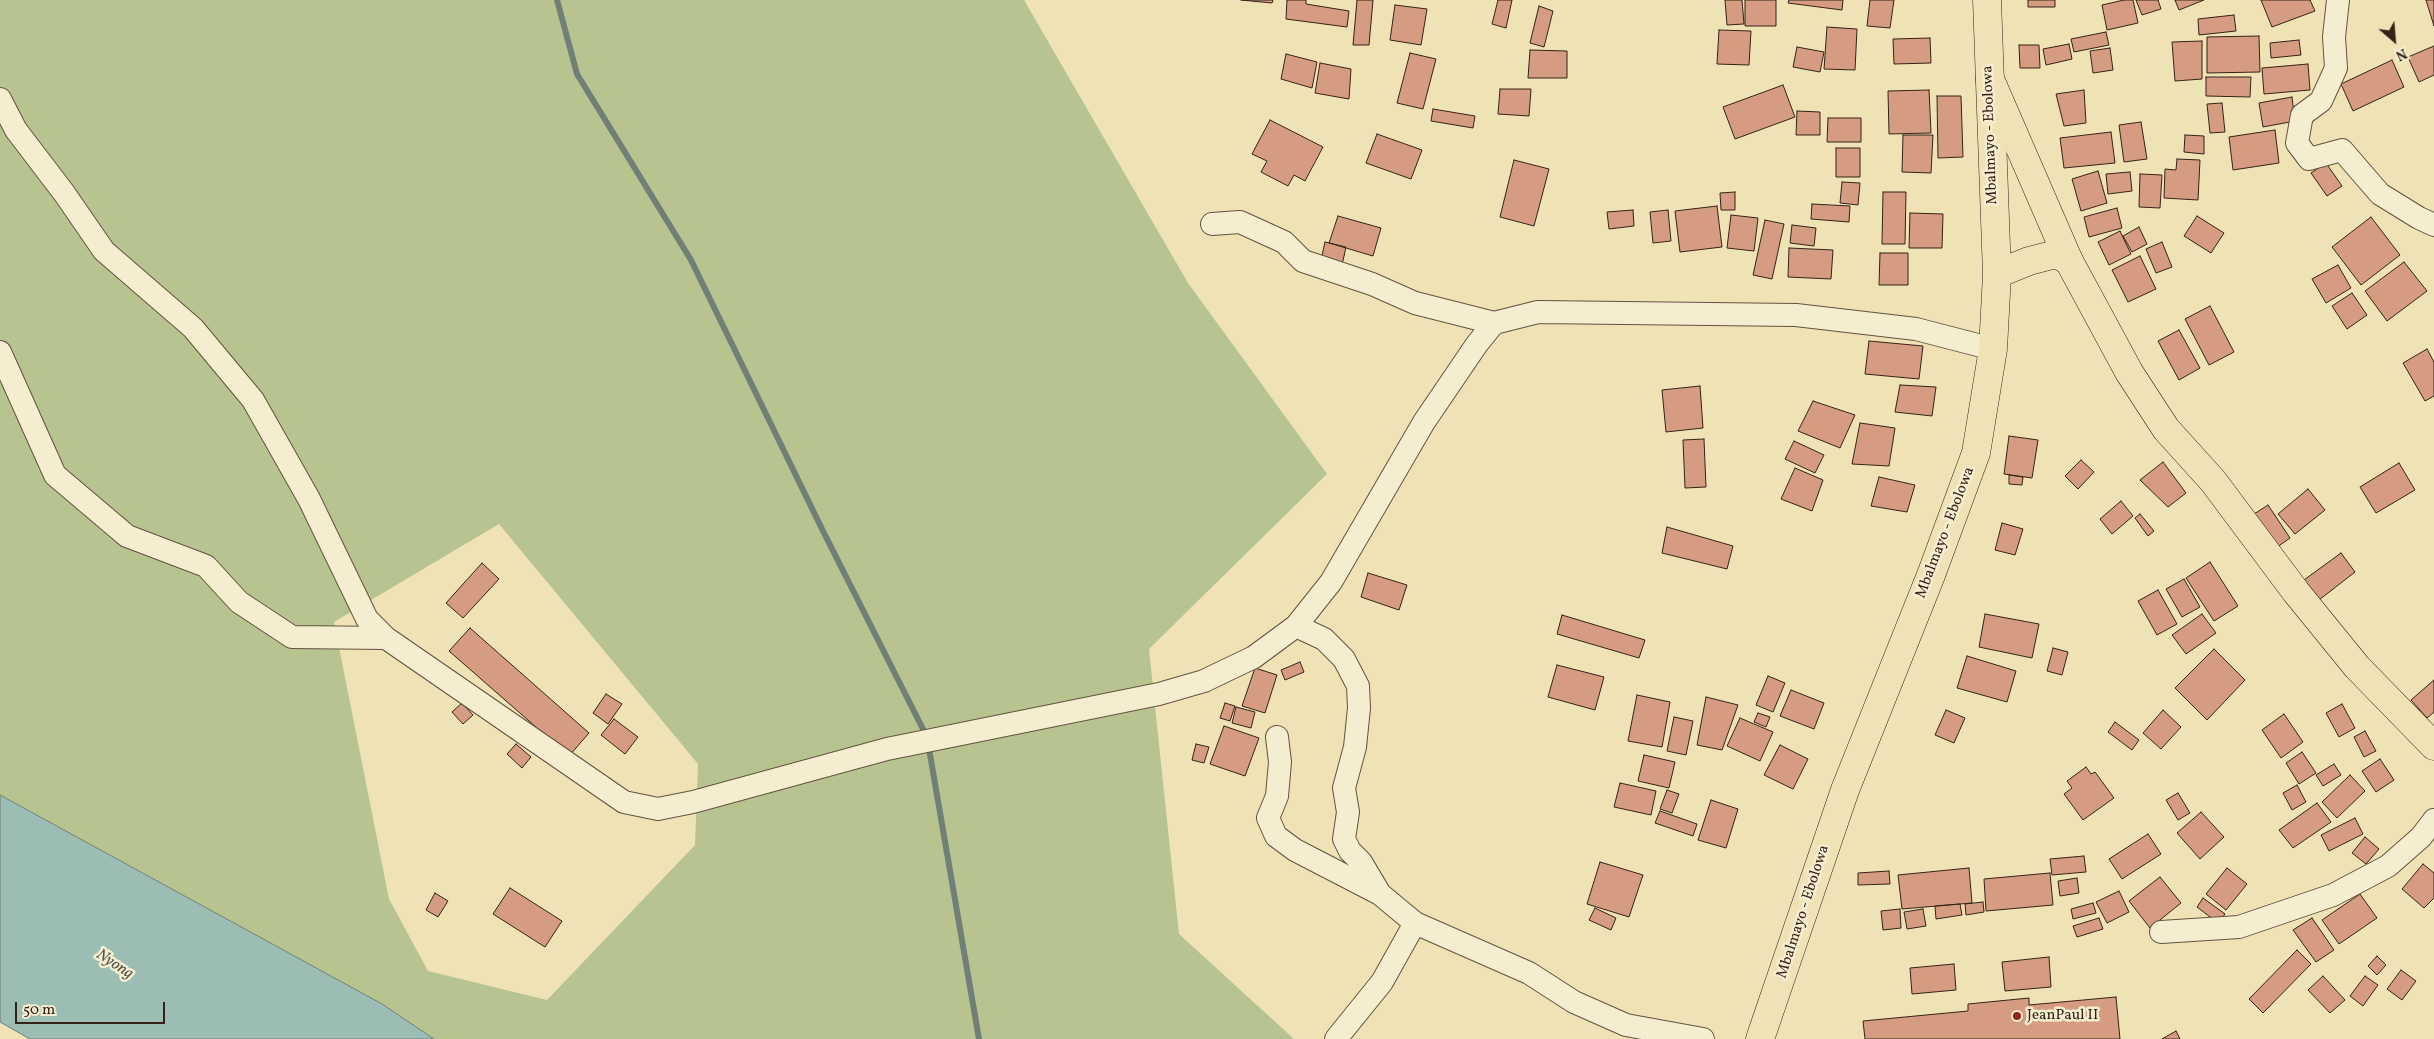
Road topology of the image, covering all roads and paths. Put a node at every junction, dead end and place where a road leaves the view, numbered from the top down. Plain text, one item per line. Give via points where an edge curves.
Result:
1 (1987, 0) edge
2 (2338, 0) edge
3 (1988, 74) junction
4 (0, 99) edge
5 (1212, 224) dead end
6 (2434, 225) edge
7 (2069, 261) junction
8 (1997, 274) junction
9 (1494, 323) junction
10 (1993, 349) junction
11 (0, 352) edge
12 (1296, 626) junction
13 (386, 638) junction
14 (1276, 737) dead end
15 (2434, 746) edge
16 (2434, 820) edge
17 (1380, 894) junction
18 (1415, 923) junction
19 (2161, 932) dead end
20 (1336, 1039) edge
21 (1703, 1039) edge
22 (1760, 1039) edge

1 - 3 main road, Mbalmayo - Ebolowa
2 - 6 street via 2334,37 2336,68 2321,100 2302,115 2297,143 2309,159 2342,150 2380,194
3 - 7 main road
3 - 8 main road, Mbalmayo - Ebolowa
4 - 13 street via 16,130 104,251 193,328 253,400 309,499 367,619
5 - 9 street via 1240,222 1284,242 1303,261 1372,284 1415,304
7 - 8 main road via 2056,254
7 - 15 main road via 2129,372 2166,429 2213,481 2357,667
8 - 10 main road, Mbalmayo - Ebolowa
9 - 10 street via 1538,312 1796,315 1916,330
9 - 12 street via 1424,422 1331,582
10 - 22 main road, Mbalmayo - Ebolowa via 1976,453 1845,790
11 - 13 street via 55,474 127,536 206,566 239,602 292,637
12 - 13 street via 1254,657 1204,681 1159,694 887,749 658,809 624,802
12 - 17 street via 1324,638 1344,659 1358,686 1355,748 1344,788 1348,812 1344,839
14 - 17 street via 1280,762 1277,796 1268,818 1276,836 1295,850
16 - 19 street via 2421,837 2388,866 2333,895 2239,927
17 - 18 street
18 - 20 street via 1382,982
18 - 21 street via 1529,973 1574,1002 1626,1025

